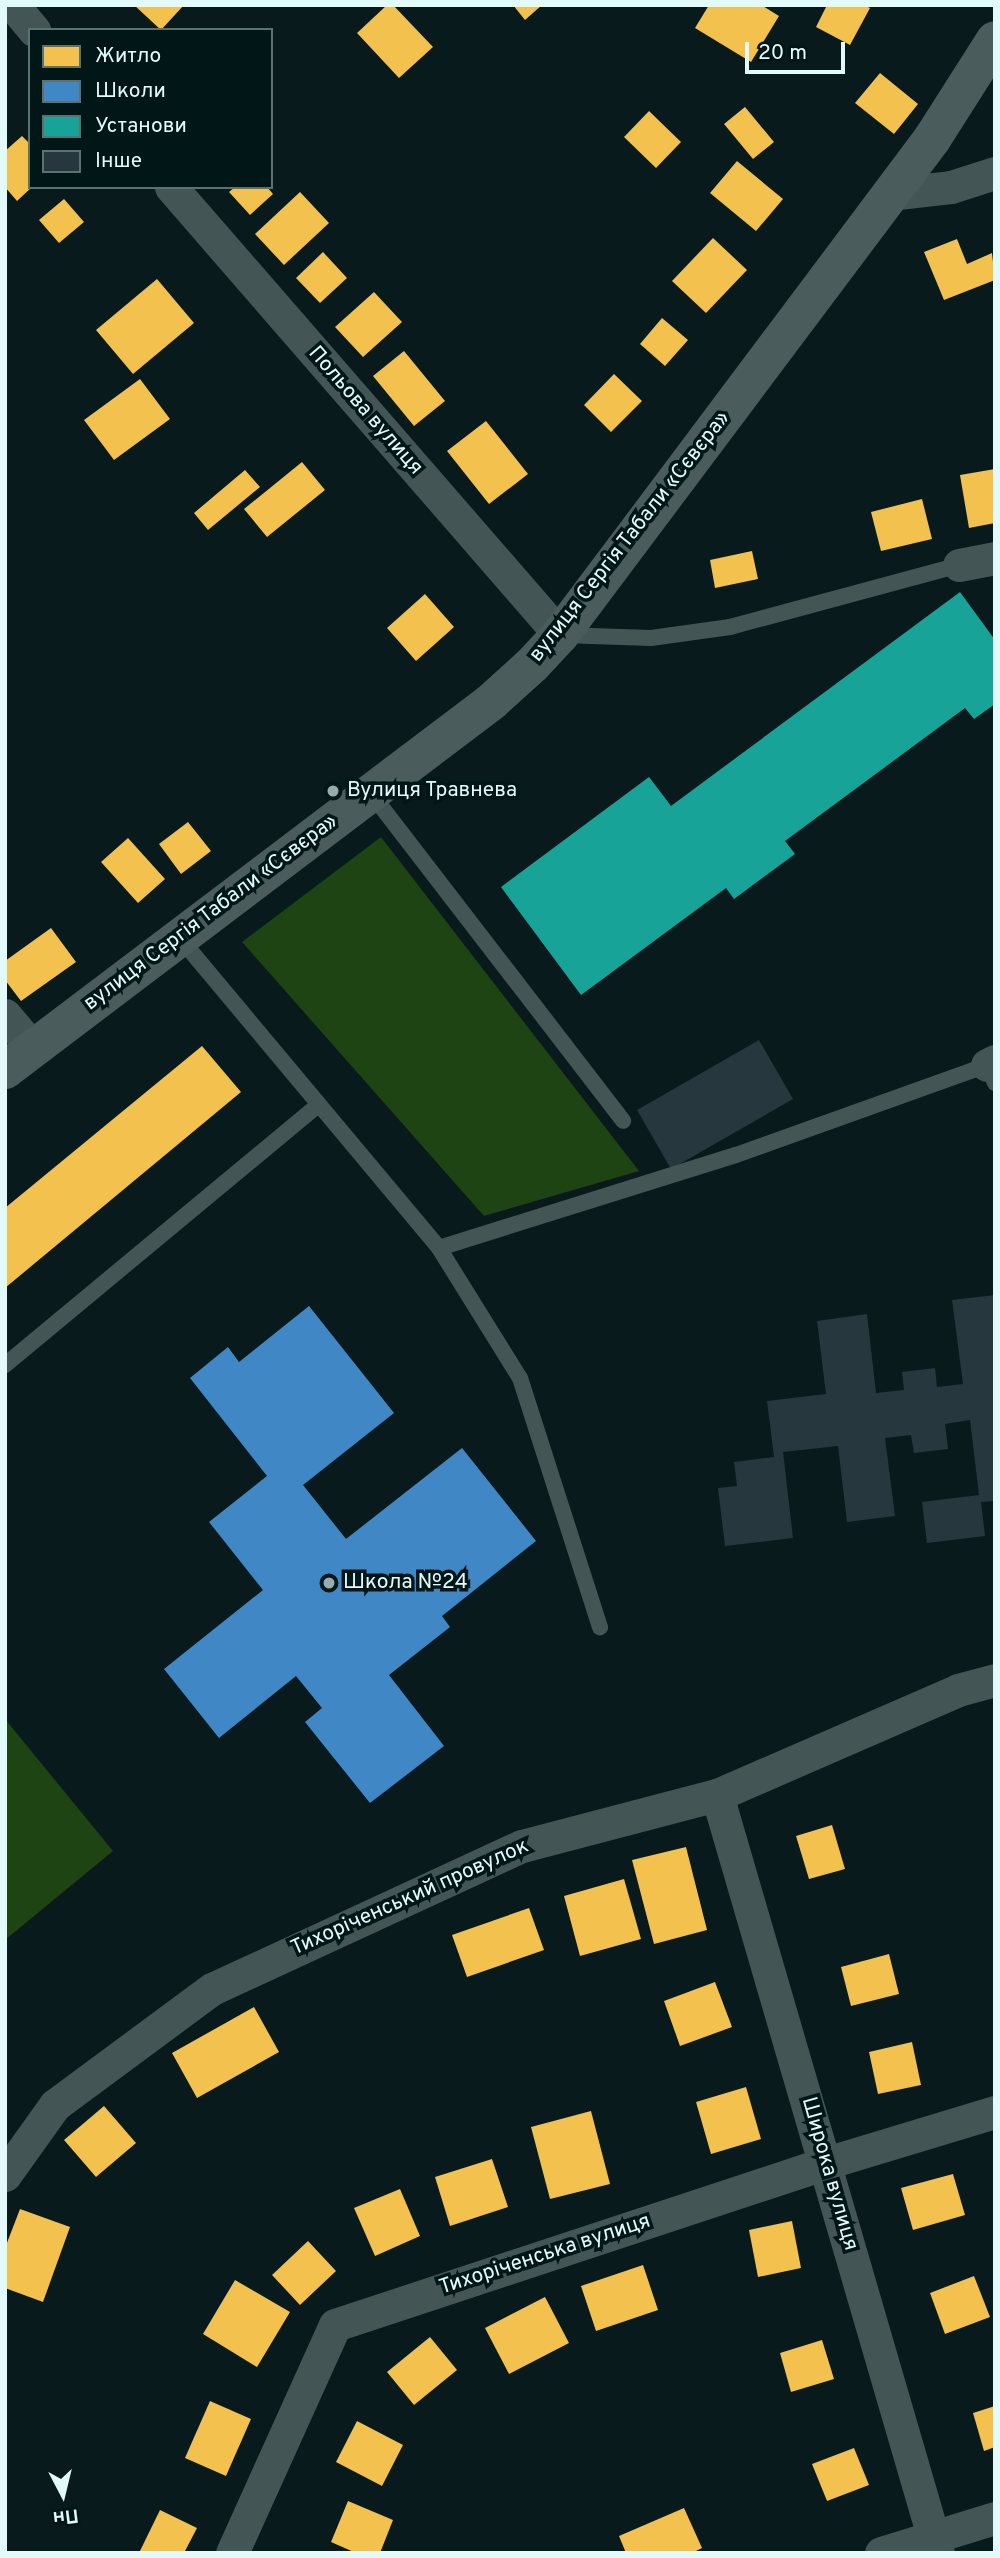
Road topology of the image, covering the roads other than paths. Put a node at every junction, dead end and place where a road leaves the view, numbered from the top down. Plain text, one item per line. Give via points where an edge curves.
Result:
1 (13, 5) edge
2 (32, 28) edge
3 (995, 40) edge
4 (995, 173) edge
5 (173, 189) edge
6 (889, 194) junction
7 (995, 558) edge
8 (960, 565) joint
9 (560, 635) junction
10 (370, 792) junction
11 (179, 937) junction
12 (5, 1015) edge
13 (19, 1059) edge
14 (992, 1070) edge
15 (319, 1104) junction
16 (623, 1121) dead end
17 (439, 1248) junction
18 (5, 1365) edge
19 (600, 1627) dead end
20 (995, 1680) edge
21 (717, 1795) junction
22 (995, 2112) edge
23 (826, 2163) junction
24 (5, 2174) edge
25 (995, 2518) edge
26 (936, 2545) edge
27 (232, 2553) edge
28 (881, 2553) edge

1 - 2 street
3 - 6 main road, вулиця Сергія Табали «Сєвєра» via 932,139
4 - 6 street via 951,187
5 - 9 street, Польова вулиця
6 - 9 main road, вулиця Сергія Табали «Сєвєра»
7 - 8 street
8 - 9 lane via 730,626 651,638
9 - 10 main road, вулиця Сергія Табали «Сєвєра» via 491,702
10 - 11 main road, вулиця Сергія Табали «Сєвєра»
10 - 16 lane
11 - 13 main road, вулиця Сергія Табали «Сєвєра»
11 - 15 lane
12 - 13 street
14 - 17 lane
15 - 17 lane
15 - 18 lane
17 - 19 lane via 520,1378
20 - 21 street, Тихоріченський провулок via 958,1690
21 - 23 street, Широка вулиця
21 - 24 street, Тихоріченський провулок via 522,1846 212,1989 55,2105
22 - 23 street, Тихоріченська вулиця
23 - 26 street, Широка вулиця
23 - 27 street, Тихоріченська вулиця via 335,2325
25 - 26 street
26 - 28 street

